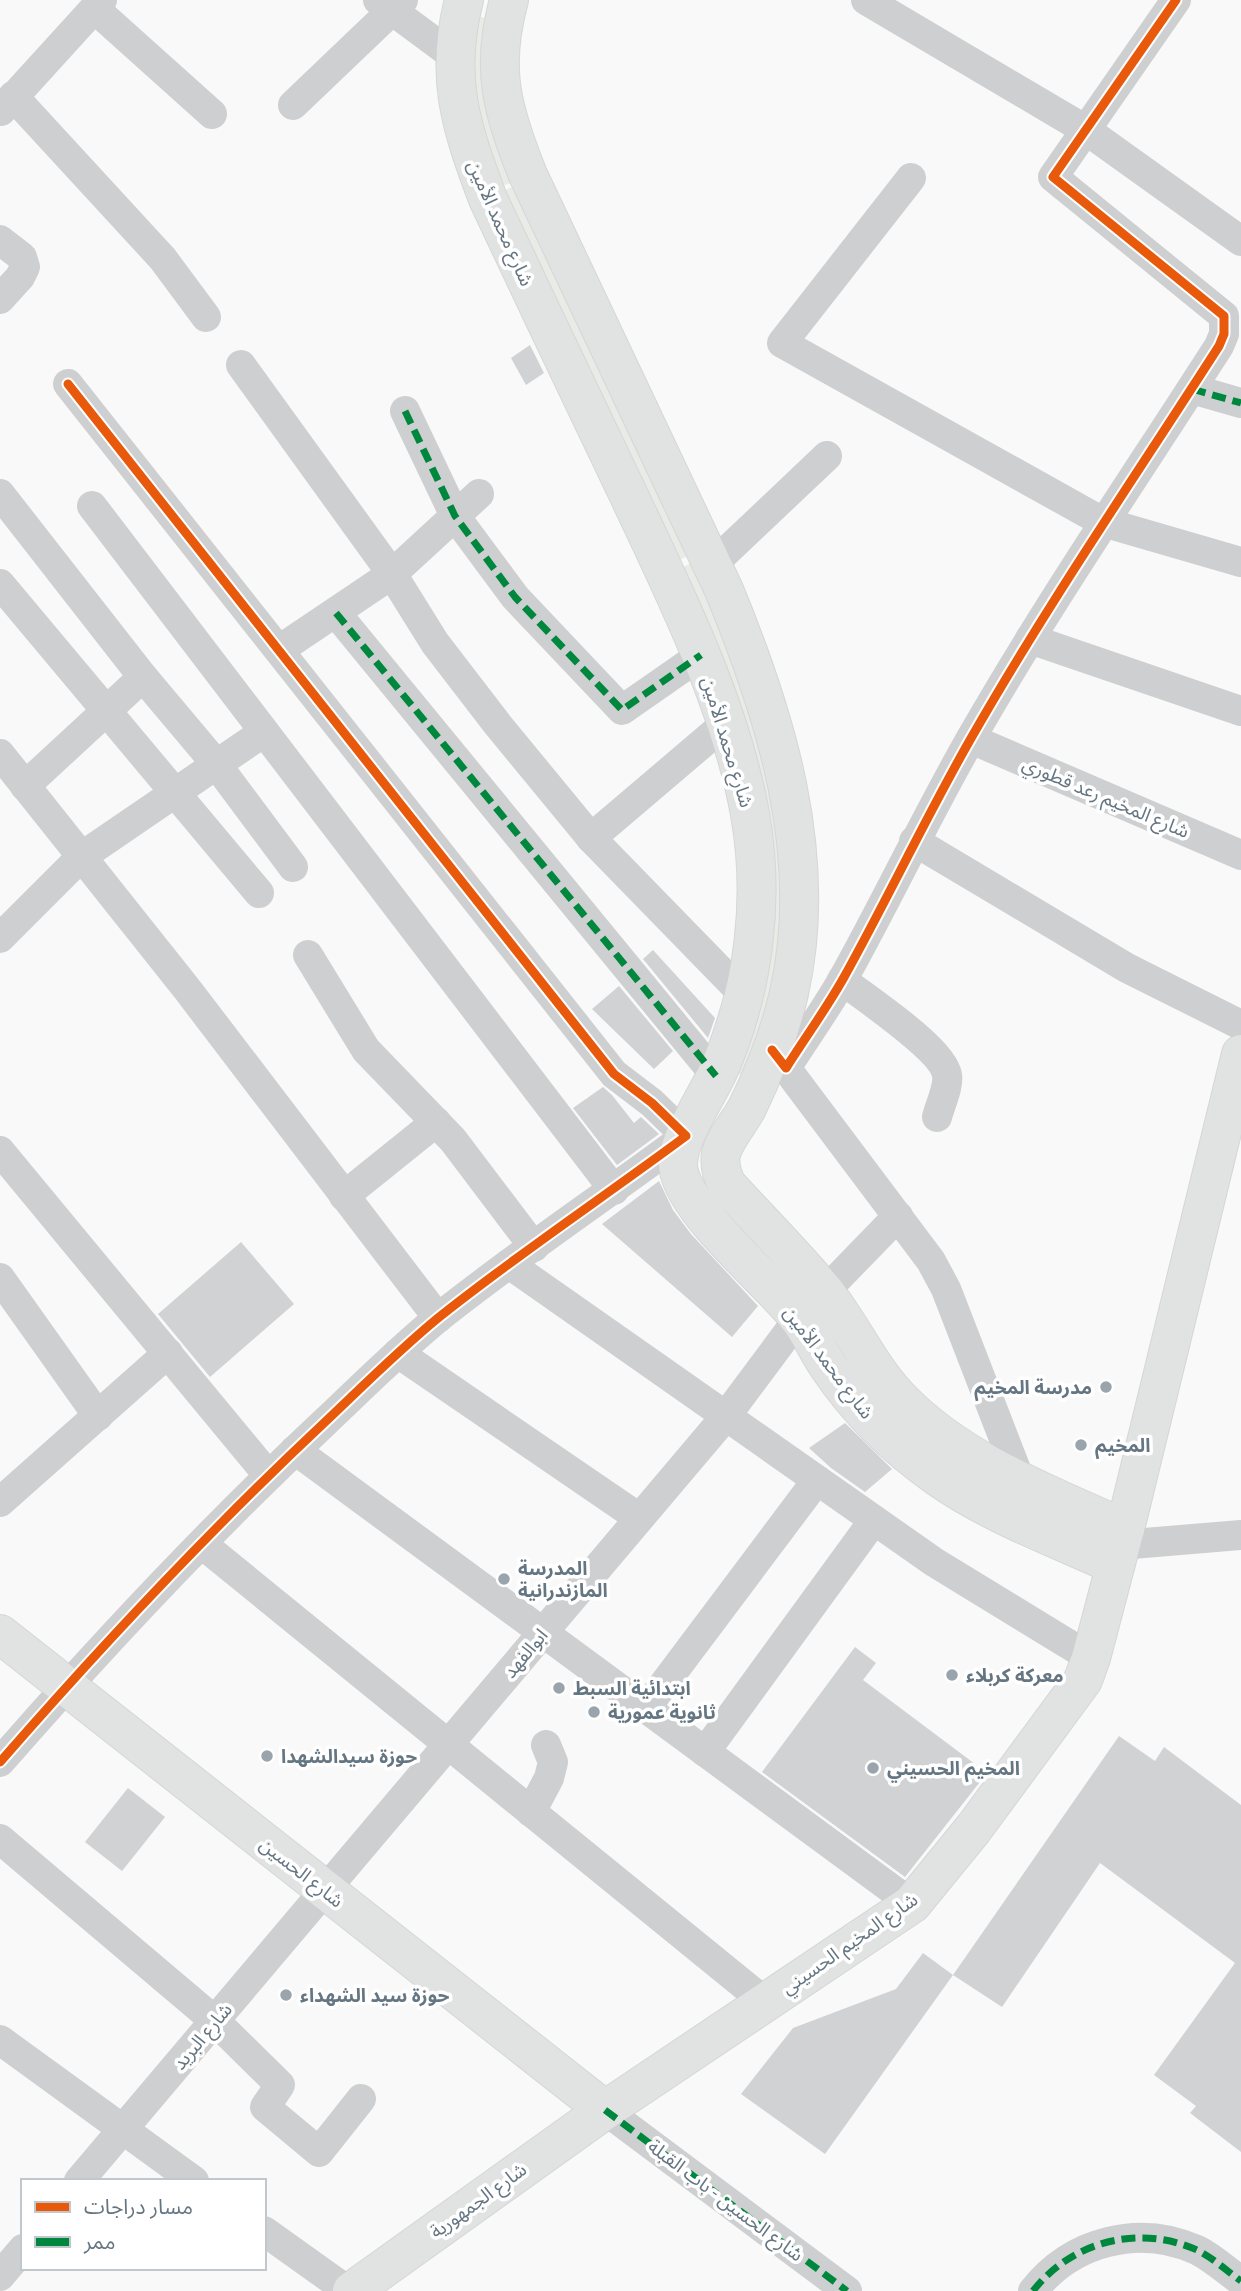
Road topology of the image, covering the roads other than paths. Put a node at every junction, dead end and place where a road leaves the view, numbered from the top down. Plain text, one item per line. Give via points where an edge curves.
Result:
1 (464, 0) edge
2 (509, 0) edge
3 (866, 0) edge
4 (1176, 0) edge
5 (98, 4) edge
6 (391, 4) edge
7 (455, 57) junction
8 (6, 104) edge
9 (293, 105) dead end
10 (212, 114) dead end
11 (1086, 130) junction
12 (911, 178) dead end
13 (0, 240) edge
14 (1241, 241) edge
15 (0, 299) edge
16 (206, 317) dead end
17 (241, 365) dead end
18 (68, 384) dead end
19 (1192, 389) junction
20 (1241, 403) edge
21 (405, 411) dead end
22 (827, 456) dead end
23 (0, 494) edge
24 (479, 494) dead end
25 (92, 506) dead end
26 (455, 516) junction
27 (1103, 522) junction
28 (1241, 562) edge
29 (712, 564) junction
30 (392, 574) junction
31 (0, 584) edge
32 (336, 612) junction
33 (1030, 639) junction
34 (279, 650) junction
35 (701, 655) junction
36 (143, 677) junction
37 (107, 710) junction
38 (1241, 711) edge
39 (725, 724) junction
40 (264, 732) junction
41 (971, 739) junction
42 (0, 754) edge
43 (217, 765) junction
44 (25, 786) junction
45 (175, 793) junction
46 (591, 838) junction
47 (914, 841) junction
48 (1241, 855) edge
49 (81, 857) junction
50 (293, 867) dead end
51 (259, 893) dead end
52 (4, 926) edge
53 (307, 955) dead end
54 (842, 980) junction
55 (744, 995) junction
56 (1241, 1025) edge
57 (1241, 1054) edge
58 (779, 1059) junction
59 (716, 1076) junction
60 (937, 1117) dead end
61 (436, 1122) junction
62 (686, 1136) junction
63 (0, 1151) edge
64 (614, 1191) junction
65 (344, 1196) junction
66 (898, 1216) junction
67 (534, 1247) junction
68 (509, 1264) junction
69 (0, 1278) edge
70 (812, 1305) junction
71 (438, 1318) junction
72 (168, 1353) junction
73 (398, 1353) junction
74 (98, 1416) junction
75 (726, 1416) junction
76 (295, 1450) junction
77 (268, 1475) junction
78 (817, 1480) junction
79 (1020, 1480) junction
80 (0, 1502) edge
81 (639, 1518) junction
82 (874, 1520) junction
83 (1241, 1535) edge
84 (202, 1545) junction
85 (1120, 1547) junction
86 (543, 1632) junction
87 (0, 1634) edge
88 (1091, 1658) junction
89 (66, 1686) junction
90 (646, 1708) junction
91 (448, 1744) junction
92 (546, 1745) dead end
93 (705, 1752) junction
94 (0, 1762) edge
95 (531, 1812) junction
96 (0, 1839) edge
97 (325, 1891) junction
98 (912, 1904) junction
99 (765, 2002) junction
100 (215, 2021) junction
101 (0, 2040) edge
102 (361, 2099) dead end
103 (605, 2110) junction
104 (122, 2129) junction
105 (81, 2179) edge
106 (191, 2179) edge
107 (266, 2232) edge
108 (21, 2251) edge
109 (0, 2276) edge
110 (1241, 2281) edge
111 (350, 2291) edge
112 (848, 2291) edge
113 (1033, 2291) edge

1 - 7 main road, شارع محمد الأمين
2 - 29 main road, شارع محمد الأمين via 499,68 512,136
3 - 11 street
4 - 11 street
5 - 8 street
5 - 10 street
6 - 7 street
6 - 9 street
7 - 35 main road, شارع محمد الأمين via 461,124 488,199
8 - 16 street via 163,259
11 - 14 street
11 - 19 street via 1053,177 1224,316 1219,346
12 - 27 street via 782,343
13 - 15 street via 22,257 25,267
17 - 30 street
18 - 34 street
19 - 20 street
19 - 27 street
21 - 26 street
22 - 29 street
23 - 36 street
24 - 26 street
25 - 40 street
26 - 30 street
26 - 35 street via 516,597 622,710
27 - 28 street
27 - 33 street
29 - 58 main road, شارع محمد الأمين via 741,632 781,757 797,846 800,888 795,961
30 - 32 street
30 - 46 street via 435,643
31 - 37 street
32 - 34 street
32 - 59 street
33 - 38 street
33 - 41 street
34 - 62 street via 614,1074
35 - 39 main road, شارع محمد الأمين
36 - 37 street
36 - 43 street
37 - 44 street
37 - 45 street
39 - 46 street
39 - 55 main road, شارع محمد الأمين via 741,775 755,848 756,924
40 - 43 street
40 - 64 street
41 - 47 street
41 - 48 street, شارع المخيم رعد قطوري
42 - 44 street
43 - 45 street
43 - 50 street
44 - 49 street
45 - 49 street
45 - 51 street
46 - 55 street
47 - 54 street
47 - 56 street via 1127,968
49 - 52 street
49 - 65 street
53 - 61 street via 366,1050
54 - 58 street
54 - 60 street via 944,1063 948,1077
55 - 59 main road, شارع محمد الأمين
57 - 85 main road, شارع المخيم الحسيني
58 - 66 street
58 - 70 main road, شارع محمد الأمين via 723,1149 720,1164 727,1185
59 - 62 main road, شارع محمد الأمين
61 - 65 street
61 - 67 street
62 - 64 street
62 - 70 main road, شارع محمد الأمين via 678,1164 689,1197
63 - 72 street
64 - 67 street
65 - 71 street
66 - 70 street
66 - 79 street via 946,1289
67 - 68 street
68 - 71 street
68 - 75 street
69 - 74 street
70 - 75 street, ابوالفهد
70 - 79 main road, شارع محمد الأمين via 903,1403 940,1433
70 - 85 main road, شارع محمد الأمين via 827,1365 855,1402 916,1461 983,1505
71 - 73 street
72 - 74 street
72 - 77 street
73 - 76 street
73 - 81 street
74 - 80 street
75 - 78 street
75 - 81 street, ابوالفهد
76 - 77 street
76 - 86 street
77 - 84 street
78 - 82 street
78 - 90 street
79 - 85 main road, شارع محمد الأمين
81 - 86 street, ابوالفهد
82 - 88 street
82 - 93 street
83 - 85 street
84 - 89 street
84 - 91 street
85 - 88 main road, شارع المخيم الحسيني
86 - 90 street
86 - 91 street, ابوالفهد
87 - 89 main road, شارع الحسين
88 - 98 main road, شارع المخيم الحسيني via 1083,1679 1060,1712
89 - 94 street
89 - 97 main road, شارع الحسين
90 - 93 street
91 - 95 street
91 - 97 street, ابوالفهد
92 - 95 street via 553,1762
93 - 98 street
95 - 99 street
96 - 100 street
97 - 100 street, شارع البريد
97 - 103 main road, شارع الحسين
98 - 99 main road, شارع المخيم الحسيني
99 - 103 main road, شارع المخيم الحسيني
100 - 102 street via 280,2085 265,2107 319,2152
100 - 104 street, شارع البريد
101 - 104 street
103 - 111 main road, شارع الجمهورية
103 - 112 street, شارع الحسين - باب القبلة
104 - 105 street, شارع البريد
104 - 106 street
107 - 111 street
108 - 109 street
110 - 113 street via 1196,2250 1166,2240 1135,2238 1081,2251 1057,2266

